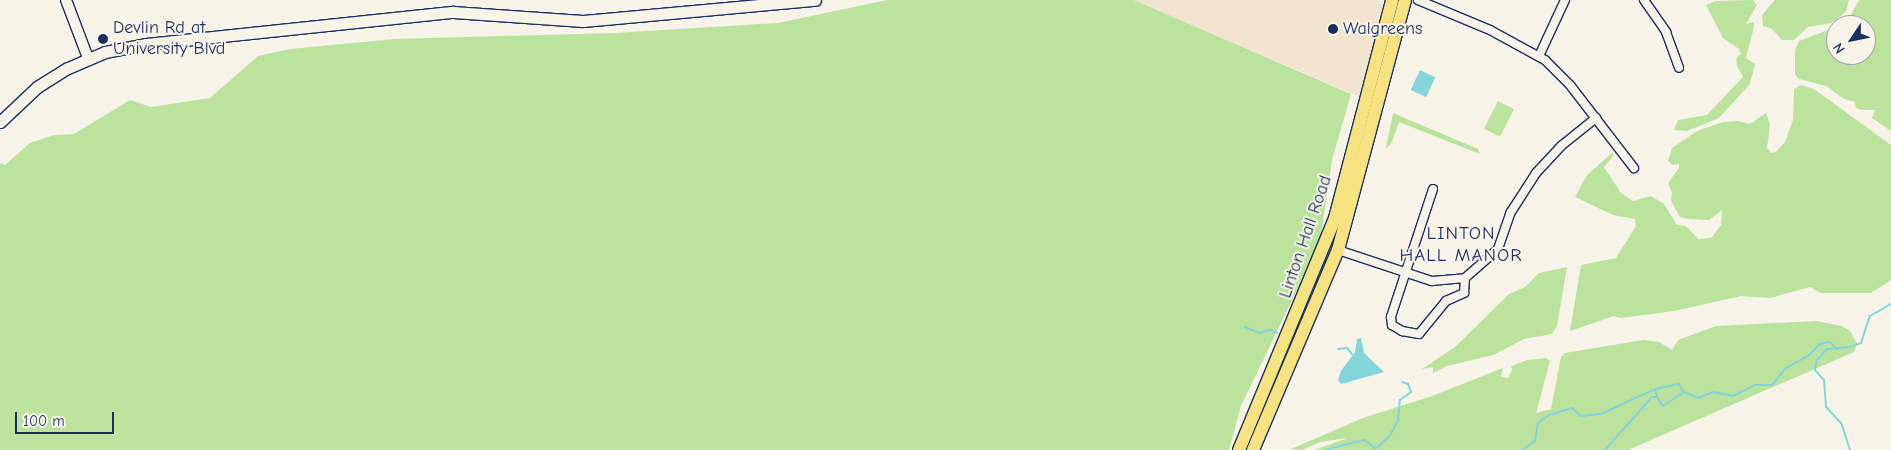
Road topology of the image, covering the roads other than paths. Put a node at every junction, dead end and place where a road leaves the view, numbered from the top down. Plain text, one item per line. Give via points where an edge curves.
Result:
1 (66, 0) edge
2 (815, 0) edge
3 (1392, 0) edge
4 (1405, 0) edge
5 (1418, 0) edge
6 (1565, 0) edge
7 (1644, 0) edge
8 (1540, 56) junction
9 (88, 58) junction
10 (1679, 68) dead end
11 (1596, 118) junction
12 (0, 122) edge
13 (1634, 168) dead end
14 (1433, 188) dead end
15 (1338, 250) junction
16 (1406, 273) junction
17 (1465, 278) junction
18 (1239, 450) edge
19 (1253, 450) edge

1 - 9 street
2 - 9 main road via 583,20 453,12 146,44
3 - 18 main road, Linton Hall Road via 1335,218
4 - 15 main road, Linton Hall Road
5 - 8 street via 1490,30
6 - 8 street
7 - 10 street via 1666,32
8 - 11 street
9 - 12 main road via 37,87
11 - 13 street
11 - 17 street via 1561,146 1536,173 1511,212 1498,249
14 - 16 street
15 - 16 street
15 - 19 main road, Linton Hall Road
16 - 17 street via 1443,282
16 - 17 street via 1391,321 1395,328 1412,335 1422,331 1446,301 1464,293

